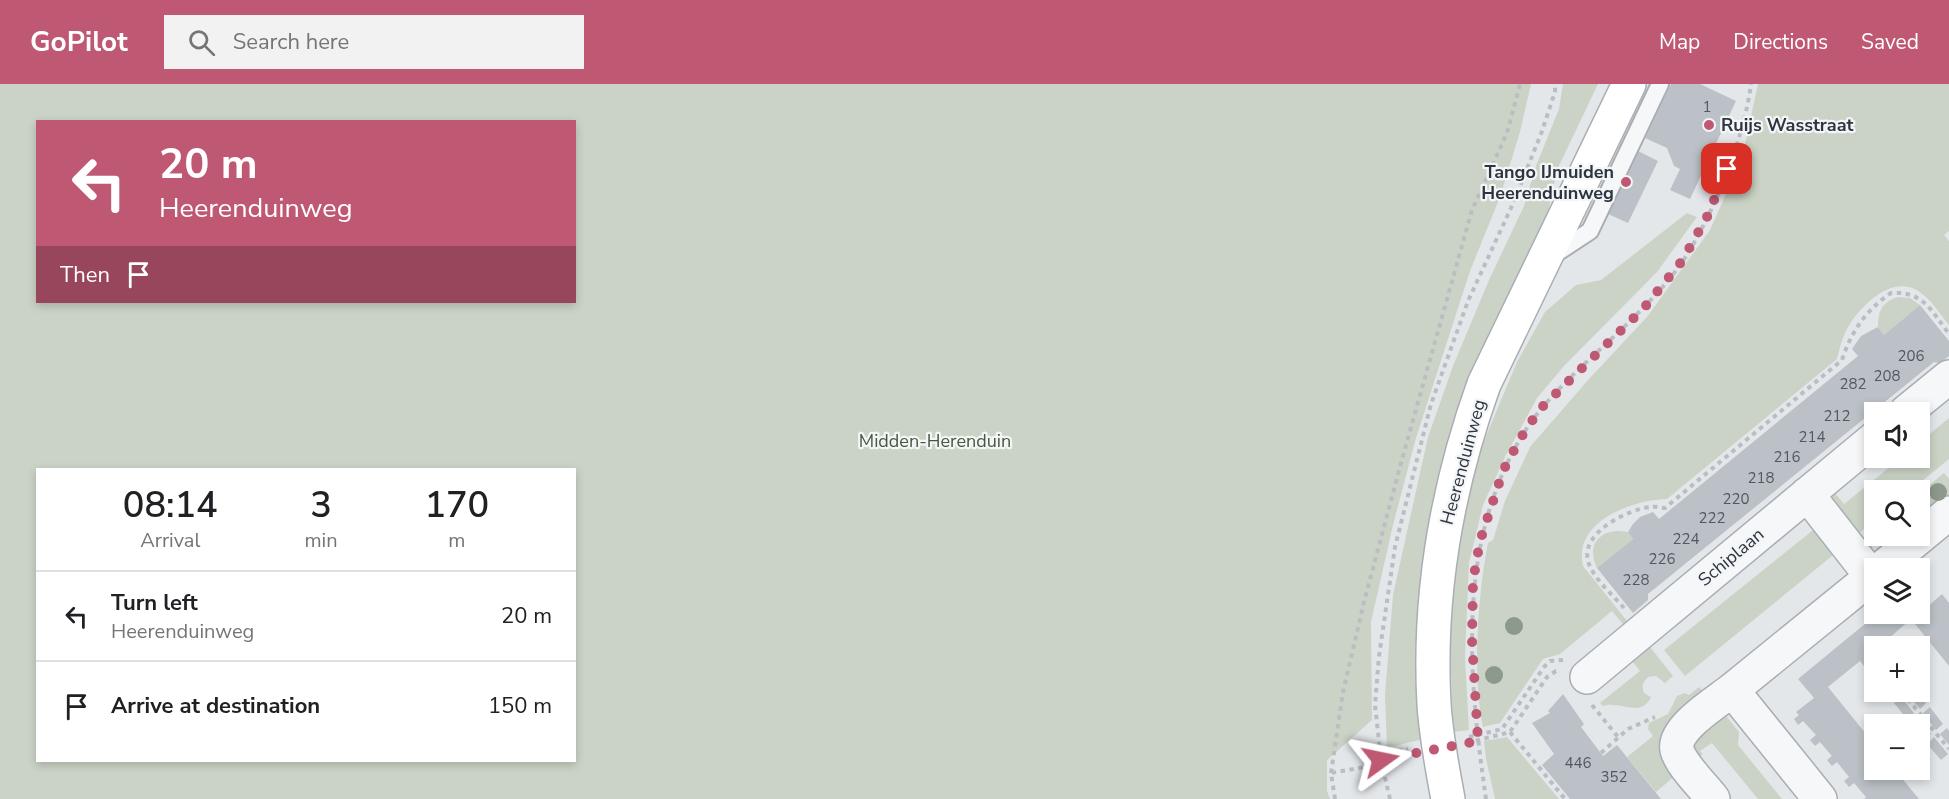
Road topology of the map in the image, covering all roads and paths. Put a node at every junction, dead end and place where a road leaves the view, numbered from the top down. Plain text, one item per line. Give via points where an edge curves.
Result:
1 (1520, 84) edge
2 (1629, 84) edge
3 (1660, 84) edge
4 (1751, 84) edge
5 (1543, 261) junction
6 (1949, 334) edge
7 (1949, 377) edge
8 (1918, 402) edge
9 (1864, 447) edge
10 (1807, 494) junction
11 (1945, 524) edge
12 (1897, 558) edge
13 (1864, 559) edge
14 (1864, 583) edge
15 (1643, 631) junction
16 (1580, 683) junction
17 (1732, 690) junction
18 (1910, 702) edge
19 (1660, 714) dead end
20 (1510, 732) junction
21 (1471, 737) dead end
22 (1618, 737) junction
23 (1477, 738) junction
24 (1439, 747) junction
25 (1949, 749) edge
26 (1600, 753) dead end
27 (1331, 773) junction
28 (1335, 799) edge
29 (1448, 799) edge
30 (1486, 799) edge
31 (1565, 799) edge
32 (1713, 799) edge
33 (1820, 799) edge

1 - 27 path via 1507,133 1472,210 1401,463 1343,692
2 - 5 main road, Heerenduinweg
3 - 5 lane via 1590,231
4 - 23 path, Heerenduinweg via 1727,169 1707,217 1682,261 1644,308 1540,409 1503,471 1480,541 1473,581
5 - 24 main road, Heerenduinweg via 1484,384 1468,429 1445,521 1432,644
6 - 15 path via 1924,301 1913,294 1891,293 1856,328 1842,360 1665,508 1637,510 1603,529 1592,540 1588,562
7 - 8 street
9 - 10 street, Schiplaan
10 - 13 street
10 - 15 street, Schiplaan
11 - 12 street
14 - 17 street
15 - 16 street, Schiplaan
16 - 20 path via 1556,671 1547,676
16 - 22 path
16 - 23 path via 1567,661 1550,662 1502,729
17 - 32 street via 1677,738 1677,751
17 - 33 street
18 - 25 path
19 - 22 path
20 - 23 path
20 - 31 path
21 - 23 path
22 - 26 path
23 - 24 path
23 - 30 path, Heerenduinweg
24 - 27 path
24 - 29 main road, Heerenduinweg
27 - 28 path

